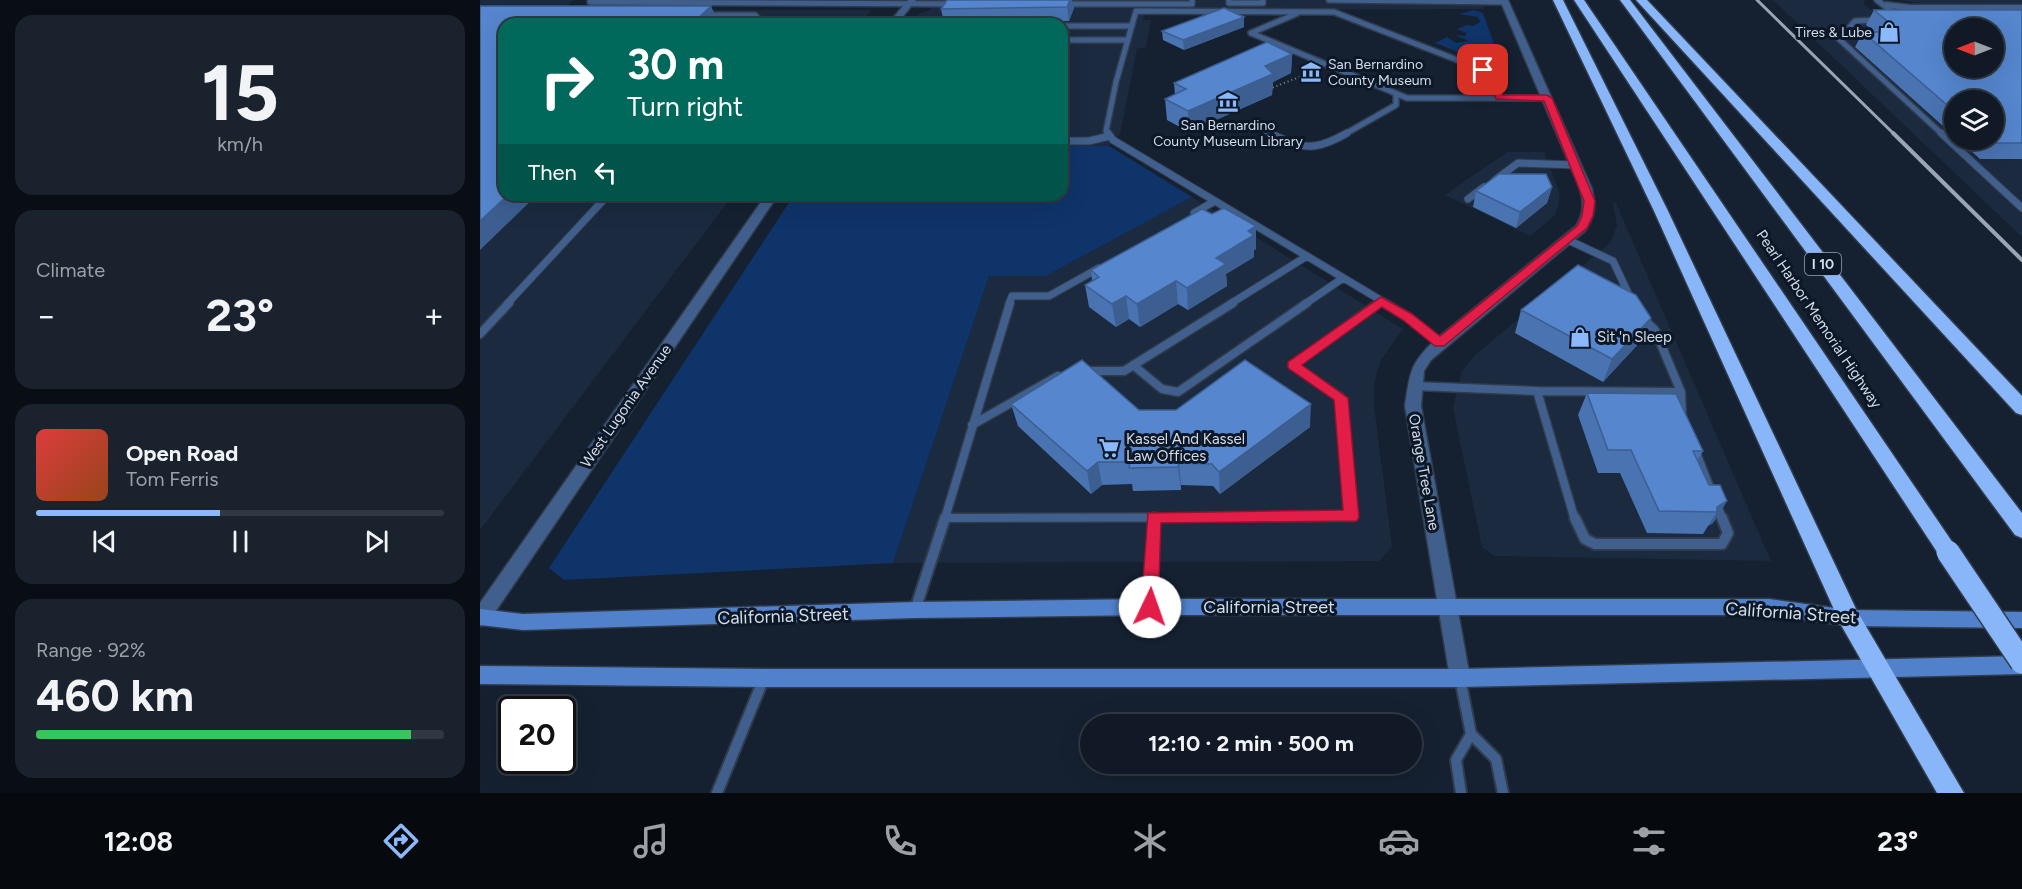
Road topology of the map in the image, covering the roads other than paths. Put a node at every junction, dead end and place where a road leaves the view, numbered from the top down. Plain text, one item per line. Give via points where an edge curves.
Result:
1 (593, 0) edge
2 (1192, 0) edge
3 (1229, 0) edge
4 (1263, 0) edge
5 (1329, 0) edge
6 (1558, 0) edge
7 (1579, 0) edge
8 (1624, 0) edge
9 (1641, 0) edge
10 (1877, 0) edge
11 (737, 1) edge
12 (1504, 1) edge
13 (911, 2) edge
14 (1094, 2) edge
15 (965, 4) edge
16 (1058, 4) edge
17 (1886, 5) junction
18 (2018, 11) edge
19 (1302, 12) junction
20 (695, 15) edge
21 (759, 18) edge
22 (897, 18) edge
23 (1068, 26) edge
24 (1132, 26) junction
25 (1068, 40) edge
26 (1128, 40) junction
27 (1396, 95) junction
28 (1499, 98) junction
29 (1547, 98) junction
30 (1262, 130) dead end
31 (1110, 136) junction
32 (1068, 141) edge
33 (1576, 165) junction
34 (1468, 199) dead end
35 (603, 201) edge
36 (768, 201) edge
37 (1215, 201) junction
38 (2022, 208) edge
39 (1184, 219) edge
40 (1568, 240) junction
41 (1307, 256) junction
42 (1111, 261) edge
43 (1343, 278) junction
44 (1381, 301) junction
45 (480, 334) edge
46 (1440, 343) junction
47 (1133, 365) junction
48 (1067, 371) edge
49 (1078, 371) edge
50 (1414, 386) junction
51 (1537, 391) junction
52 (1681, 392) junction
53 (2022, 408) edge
54 (972, 424) junction
55 (1686, 428) edge
56 (1690, 438) edge
57 (1154, 517) junction
58 (945, 518) junction
59 (2022, 529) edge
60 (1150, 607) junction
61 (1447, 607) junction
62 (915, 610) junction
63 (480, 617) edge
64 (1850, 618) junction
65 (2022, 620) edge
66 (2022, 664) edge
67 (1878, 668) junction
68 (480, 675) edge
69 (764, 678) junction
70 (1460, 678) junction
71 (1471, 734) junction
72 (717, 793) edge
73 (1461, 793) edge
74 (1503, 793) edge
75 (1952, 793) edge

1 - 11 lane via 590,2
2 - 14 lane via 1192,4
3 - 4 lane
5 - 12 lane
6 - 64 highway
7 - 66 highway, Pearl Harbor Memorial Highway, bridge
8 - 59 highway, Pearl Harbor Memorial Highway / I 10
9 - 53 highway
10 - 17 lane
11 - 13 lane
12 - 29 street, Orange Tree Lane
13 - 15 lane
13 - 22 street
14 - 16 lane
17 - 18 street
17 - 38 lane via 1900,16 1855,21 1839,39
19 - 24 lane via 1136,11
19 - 27 lane via 1251,33
19 - 28 lane via 1334,12 1483,70 1491,75
20 - 21 lane
23 - 24 lane
24 - 26 lane
25 - 26 lane
26 - 31 lane via 1106,131
27 - 28 lane
27 - 30 lane via 1396,105 1326,145 1305,147
28 - 29 lane
29 - 33 street, Orange Tree Lane
31 - 32 lane
31 - 37 lane
33 - 34 lane via 1518,164
33 - 40 street, Orange Tree Lane via 1590,201 1588,216
35 - 45 lane
36 - 63 street, West Lugonia Avenue
37 - 39 lane
37 - 41 lane
40 - 46 street, Orange Tree Lane
40 - 52 lane via 1613,261 1637,314 1655,330
41 - 43 lane
41 - 47 lane
42 - 54 lane via 1049,296 1012,297
43 - 44 lane
43 - 47 lane via 1178,392 1162,389
44 - 46 lane
44 - 57 lane via 1293,365 1341,398 1352,517
46 - 50 street, Orange Tree Lane via 1417,371
47 - 49 lane via 1124,371
48 - 54 lane
50 - 51 lane
50 - 61 street, Orange Tree Lane via 1413,406
51 - 52 lane
51 - 56 lane via 1578,529 1595,544 1722,544 1728,533
52 - 55 lane
54 - 58 lane
57 - 58 lane
57 - 60 lane
58 - 62 lane
60 - 61 main road, California Street
60 - 62 main road, California Street
61 - 64 main road, California Street via 1769,608
61 - 70 street, Orange Tree Lane
62 - 63 main road, California Street via 534,622
64 - 65 main road, California Street
64 - 67 highway
66 - 67 main road
67 - 70 main road
67 - 75 highway
68 - 69 main road
69 - 70 main road
69 - 72 lane
70 - 71 lane
71 - 73 lane via 1456,760
71 - 74 lane via 1496,759

